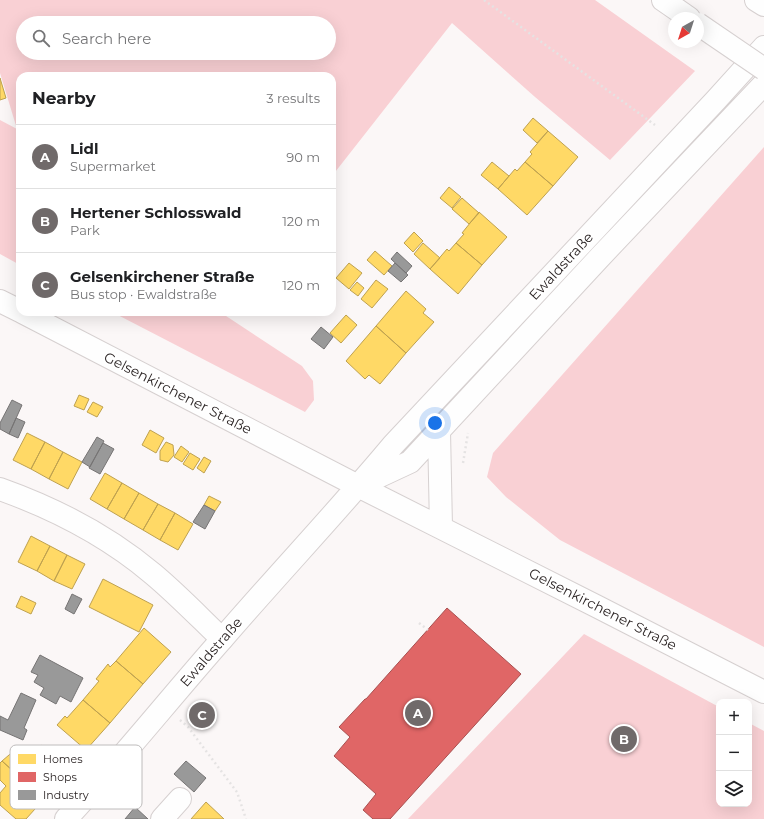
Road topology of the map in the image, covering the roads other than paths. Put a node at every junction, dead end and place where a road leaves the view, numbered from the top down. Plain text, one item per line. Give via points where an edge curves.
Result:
1 (663, 0) edge
2 (756, 0) edge
3 (764, 5) edge
4 (680, 12) edge
5 (704, 28) edge
6 (764, 48) edge
7 (764, 69) edge
8 (764, 84) edge
9 (0, 301) edge
10 (16, 309) edge
11 (29, 316) edge
12 (439, 431) junction
13 (358, 486) junction
14 (0, 489) edge
15 (441, 527) junction
16 (222, 639) junction
17 (764, 692) edge
18 (132, 745) edge
19 (180, 799) dead end
20 (75, 809) edge
21 (66, 819) edge
22 (162, 819) edge

1 - 4 main road
2 - 3 main road
5 - 7 main road, bridge
6 - 13 main road, Ewaldstraße via 393,445
8 - 12 main road, Ewaldstraße
9 - 10 main road, Gelsenkirchener Straße
11 - 13 main road, Gelsenkirchener Straße
12 - 13 main road, Ewaldstraße via 410,462
12 - 15 main road
13 - 15 main road, Gelsenkirchener Straße
13 - 16 main road, Ewaldstraße
14 - 16 main road via 54,511 116,545 155,575
15 - 17 main road, Gelsenkirchener Straße
16 - 18 main road, Ewaldstraße
19 - 22 main road
20 - 21 main road, Ewaldstraße

